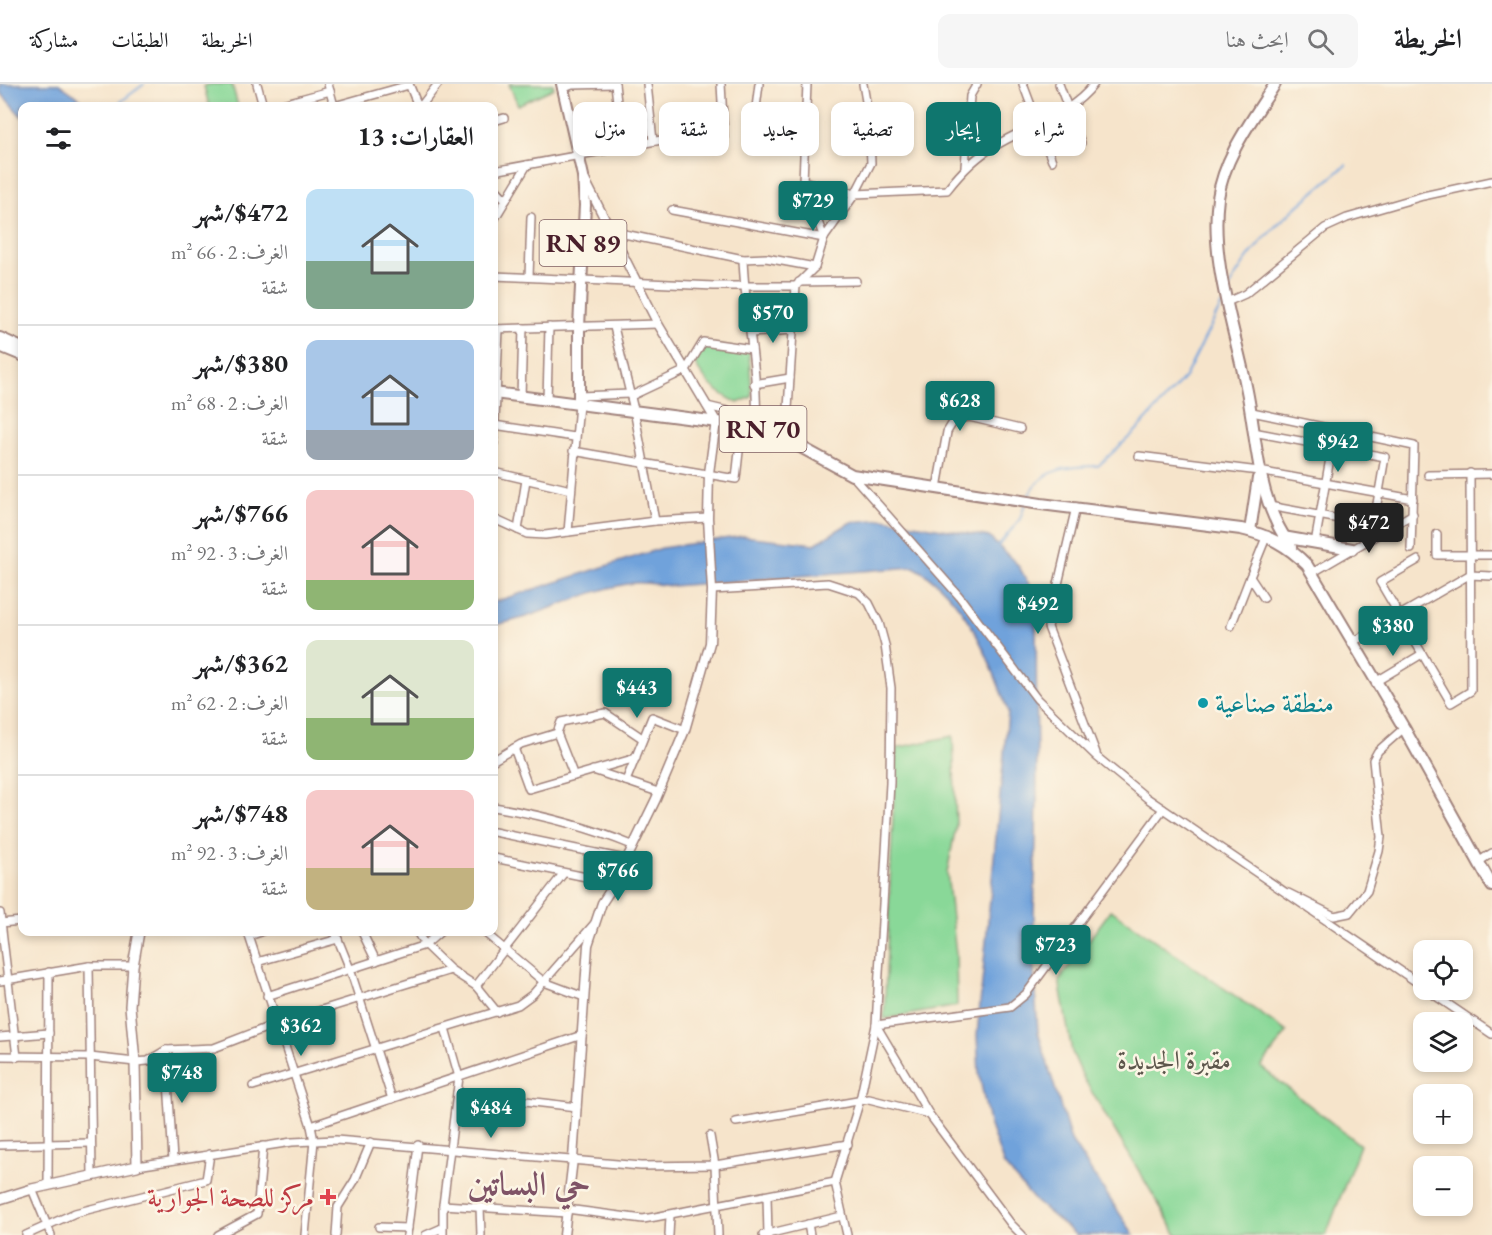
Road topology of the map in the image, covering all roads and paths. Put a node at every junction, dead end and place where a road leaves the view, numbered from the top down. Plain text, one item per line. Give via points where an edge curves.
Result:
1 (257, 84) edge
2 (409, 84) edge
3 (438, 84) edge
4 (615, 84) edge
5 (647, 84) edge
6 (721, 84) edge
7 (759, 84) edge
8 (807, 84) edge
9 (863, 84) edge
10 (977, 84) edge
11 (1023, 84) edge
12 (1059, 84) edge
13 (1275, 84) edge
14 (562, 86) edge
15 (1090, 86) edge
16 (329, 88) edge
17 (262, 102) edge
18 (287, 102) edge
19 (348, 102) edge
20 (417, 102) edge
21 (422, 102) edge
22 (617, 102) edge
23 (722, 102) edge
24 (757, 102) edge
25 (1030, 102) edge
26 (1065, 102) edge
27 (1075, 102) edge
28 (504, 118) dead end
29 (498, 120) edge
30 (573, 133) edge
31 (1013, 136) edge
32 (659, 140) edge
33 (653, 141) junction
34 (647, 142) edge
35 (573, 156) edge
36 (578, 156) edge
37 (1050, 156) edge
38 (1052, 160) dead end
39 (527, 165) junction
40 (965, 167) junction
41 (498, 170) edge
42 (583, 177) junction
43 (803, 181) junction
44 (1492, 181) edge
45 (498, 191) edge
46 (855, 194) junction
47 (506, 200) junction
48 (672, 210) dead end
49 (498, 213) edge
50 (531, 217) dead end
51 (610, 231) junction
52 (824, 238) junction
53 (743, 259) junction
54 (815, 267) junction
55 (498, 276) edge
56 (529, 277) junction
57 (581, 279) junction
58 (856, 281) dead end
59 (637, 282) junction
60 (798, 284) junction
61 (744, 286) junction
62 (1227, 302) junction
63 (657, 324) junction
64 (549, 327) junction
65 (579, 327) junction
66 (614, 327) junction
67 (498, 328) edge
68 (523, 328) junction
69 (793, 330) junction
70 (751, 333) junction
71 (4, 344) edge
72 (753, 349) junction
73 (18, 353) edge
74 (686, 370) junction
75 (790, 378) junction
76 (754, 384) junction
77 (498, 393) edge
78 (631, 395) junction
79 (521, 396) junction
80 (547, 400) junction
81 (579, 400) junction
82 (707, 406) junction
83 (634, 410) junction
84 (1252, 412) junction
85 (716, 422) junction
86 (756, 422) junction
87 (742, 424) junction
88 (498, 426) edge
89 (1020, 429) dead end
90 (1253, 432) junction
91 (574, 437) junction
92 (786, 439) junction
93 (1332, 447) junction
94 (573, 451) junction
95 (1139, 456) dead end
96 (644, 463) junction
97 (1259, 471) junction
98 (498, 473) edge
99 (709, 473) junction
100 (1470, 473) junction
101 (1492, 474) edge
102 (852, 475) junction
103 (1428, 476) dead end
104 (526, 480) junction
105 (1326, 483) junction
106 (938, 488) junction
107 (571, 490) junction
108 (1378, 493) junction
109 (1413, 499) junction
110 (1268, 506) junction
111 (1076, 507) junction
112 (1413, 514) junction
113 (1320, 515) junction
114 (708, 518) junction
115 (498, 521) edge
116 (655, 521) junction
117 (1372, 525) junction
118 (518, 530) junction
119 (1250, 531) junction
120 (568, 532) junction
121 (1437, 534) dead end
122 (1267, 535) junction
123 (1283, 537) junction
124 (1371, 539) junction
125 (1315, 543) junction
126 (1292, 549) junction
127 (1352, 549) junction
128 (1411, 549) dead end
129 (1469, 555) junction
130 (1492, 555) edge
131 (1418, 560) dead end
132 (1312, 573) junction
133 (1469, 575) junction
134 (1492, 576) edge
135 (1250, 577) junction
136 (712, 587) junction
137 (1263, 598) dead end
138 (1400, 615) junction
139 (1232, 626) dead end
140 (1353, 642) junction
141 (1422, 654) junction
142 (1377, 681) junction
143 (1404, 728) junction
144 (685, 730) junction
145 (557, 733) junction
146 (642, 738) junction
147 (514, 748) junction
148 (1097, 757) junction
149 (498, 758) edge
150 (636, 758) junction
151 (592, 770) junction
152 (574, 776) junction
153 (627, 781) junction
154 (658, 792) junction
155 (498, 808) edge
156 (1163, 809) junction
157 (498, 833) edge
158 (632, 845) junction
159 (1492, 853) edge
160 (498, 859) edge
161 (625, 859) junction
162 (1478, 862) junction
163 (563, 874) junction
164 (615, 883) junction
165 (1492, 886) edge
166 (1278, 890) junction
167 (0, 914) edge
168 (18, 921) edge
169 (1, 923) edge
170 (594, 924) junction
171 (138, 936) edge
172 (249, 936) edge
173 (333, 936) edge
174 (336, 936) edge
175 (364, 936) edge
176 (419, 936) edge
177 (435, 936) edge
178 (489, 936) edge
179 (425, 945) junction
180 (503, 948) junction
181 (376, 961) junction
182 (257, 962) junction
183 (89, 966) junction
184 (133, 966) junction
185 (350, 969) junction
186 (450, 970) junction
187 (49, 972) junction
188 (4, 980) edge
189 (1413, 980) edge
190 (544, 982) junction
191 (476, 986) junction
192 (267, 996) junction
193 (584, 997) junction
194 (360, 999) junction
195 (1442, 1000) edge
196 (497, 1012) junction
197 (276, 1024) junction
198 (876, 1025) junction
199 (445, 1028) junction
200 (49, 1033) junction
201 (1492, 1034) edge
202 (582, 1035) junction
203 (15, 1036) junction
204 (0, 1037) edge
205 (376, 1049) junction
206 (166, 1050) junction
207 (0, 1056) edge
208 (17, 1057) junction
209 (49, 1057) junction
210 (90, 1057) junction
211 (135, 1062) junction
212 (294, 1074) junction
213 (459, 1077) junction
214 (253, 1086) dead end
215 (457, 1093) junction
216 (392, 1099) junction
217 (860, 1100) junction
218 (577, 1107) junction
219 (929, 1114) junction
220 (736, 1122) dead end
221 (311, 1126) junction
222 (710, 1136) dead end
223 (314, 1140) junction
224 (371, 1142) junction
225 (91, 1143) junction
226 (49, 1144) junction
227 (848, 1144) junction
228 (0, 1145) edge
229 (418, 1145) junction
230 (263, 1146) junction
231 (450, 1148) junction
232 (210, 1154) junction
233 (573, 1159) junction
234 (173, 1160) junction
235 (715, 1165) junction
236 (137, 1166) junction
237 (92, 1175) junction
238 (835, 1182) junction
239 (48, 1185) junction
240 (32, 1189) junction
241 (767, 1196) junction
242 (0, 1199) edge
243 (443, 1205) junction
244 (718, 1206) junction
245 (480, 1207) junction
246 (567, 1211) junction
247 (670, 1216) junction
248 (842, 1216) junction
249 (808, 1224) junction
250 (48, 1225) junction
251 (380, 1227) dead end
252 (408, 1231) edge
253 (443, 1232) edge
254 (26, 1235) edge
255 (51, 1235) edge
256 (218, 1235) edge
257 (304, 1235) edge
258 (336, 1235) edge
259 (426, 1235) edge
260 (482, 1235) edge
261 (564, 1235) edge
262 (669, 1235) edge
263 (718, 1235) edge
264 (766, 1235) edge
265 (810, 1235) edge
266 (847, 1235) edge
267 (1022, 1235) edge

1 - 17 street
2 - 19 street
2 - 20 street
3 - 21 street
4 - 14 street
4 - 22 street
5 - 33 street
6 - 23 street
7 - 24 street
8 - 43 street
9 - 46 street via 871,163
10 - 40 street via 970,96
11 - 25 street
12 - 26 street
13 - 62 main road via 1242,135 1219,195 1219,251
14 - 30 main road, RN 89
15 - 27 street
16 - 18 street
28 - 29 street
31 - 40 street
32 - 33 street
33 - 34 street
35 - 39 street
36 - 42 main road, RN 89
37 - 38 street
39 - 41 street
39 - 47 street
40 - 46 street via 947,190
42 - 51 street
42 - 57 main road, RN 89
43 - 46 street
43 - 52 street
44 - 62 street via 1444,190 1324,228 1245,294
45 - 47 street
46 - 52 street
47 - 49 street
48 - 52 street
50 - 56 street
51 - 53 street
51 - 59 street
52 - 54 street
53 - 54 street via 766,258
53 - 61 street
54 - 60 street
55 - 56 street
56 - 57 street
57 - 59 street
57 - 65 main road, RN 89
58 - 60 street
59 - 61 street
59 - 63 street
60 - 61 street
60 - 69 street
61 - 70 street
62 - 84 main road
63 - 66 street
63 - 74 street
64 - 65 street
64 - 68 street
64 - 80 street
65 - 66 street
65 - 81 main road, RN 89
66 - 78 street
67 - 68 street
68 - 79 street
69 - 70 street
69 - 75 street
70 - 72 street
71 - 73 main road
72 - 74 street via 703,342
72 - 76 street
74 - 78 street
74 - 82 street
75 - 76 street
75 - 92 street
76 - 86 street
77 - 79 main road, RN 70
78 - 81 street
78 - 83 street
79 - 80 main road, RN 70
80 - 81 main road, RN 70
81 - 83 main road, RN 70
81 - 91 street
82 - 85 street
82 - 86 street
83 - 85 main road, RN 70
83 - 96 street
84 - 90 main road
84 - 109 street via 1414,446
85 - 87 main road, RN 70
85 - 99 street
86 - 87 main road, RN 70
86 - 92 main road, RN 70
87 - 99 street via 736,478
88 - 91 street
89 - 106 street via 969,417 955,419 947,432
90 - 93 street
90 - 97 main road
91 - 94 street
92 - 102 main road, RN 70
93 - 105 street
93 - 108 street via 1385,457
94 - 96 street
94 - 107 street
95 - 97 street
96 - 99 street
96 - 116 street
97 - 105 street
97 - 110 main road
97 - 119 main road
98 - 104 street
99 - 114 street
100 - 101 street
100 - 103 street
100 - 129 street
102 - 106 main road, RN 70
102 - 148 street via 959,596 1037,699
104 - 107 street
104 - 118 street
105 - 108 street
105 - 113 street
106 - 111 main road, RN 70
107 - 120 street
108 - 109 street
108 - 117 street
109 - 112 street
110 - 113 street
110 - 123 main road
111 - 119 main road, RN 70
111 - 148 street via 1048,627
112 - 124 street
112 - 128 street
113 - 117 street
113 - 125 street
114 - 116 street
114 - 136 street
115 - 118 street
116 - 120 street
117 - 124 street
118 - 120 street via 545,535
119 - 122 main road, RN 70
121 - 129 street via 1437,555
122 - 126 main road, RN 70
122 - 135 street
123 - 125 main road
123 - 126 main road
124 - 127 street
125 - 127 main road
126 - 132 main road, RN 70
127 - 132 street
129 - 130 street
129 - 133 street
131 - 138 street via 1380,582
132 - 140 main road, RN 70
133 - 134 street
133 - 138 street
133 - 141 street via 1471,691 1450,703
135 - 137 street
135 - 139 street
136 - 144 street via 710,643
136 - 198 street via 828,583 859,593 879,623 891,688 890,783
138 - 140 street
138 - 141 street
140 - 142 main road, RN 70
141 - 142 street
142 - 143 main road, RN 70
143 - 162 main road, RN 70
143 - 166 street via 1373,760 1381,837 1369,884 1354,908 1334,916
144 - 146 street via 652,717
144 - 154 street
145 - 146 street via 561,722 605,713
145 - 147 street
145 - 152 street
146 - 150 street
147 - 149 street
147 - 152 street via 529,789
148 - 156 street
150 - 151 street
150 - 153 street
151 - 152 street
151 - 153 street
153 - 154 street
154 - 158 street
155 - 158 street via 596,830
156 - 166 street
156 - 198 street via 1026,994 1010,1007
157 - 161 street
158 - 161 street
159 - 162 street
160 - 163 street
161 - 164 street
162 - 165 main road, RN 70
163 - 164 street
163 - 180 street
164 - 170 street
166 - 189 street
167 - 169 street
168 - 169 street
169 - 188 street
170 - 190 street
170 - 193 street via 588,945
171 - 184 main road
172 - 182 street
173 - 182 street
174 - 185 street
175 - 181 street
176 - 179 street
177 - 179 street
178 - 180 street
179 - 181 street
179 - 186 street
180 - 190 street
180 - 191 street
181 - 185 street
182 - 192 street
183 - 184 street
183 - 187 street
183 - 210 street
184 - 211 main road via 130,1006
185 - 192 street
185 - 194 street
186 - 191 street
186 - 194 street
187 - 188 street
187 - 200 street
188 - 203 street
190 - 193 street
190 - 196 street via 519,1005
191 - 196 street
192 - 197 street
193 - 202 street
194 - 197 street
194 - 205 street
195 - 201 street
196 - 199 street
197 - 206 street via 214,1048
197 - 212 street
198 - 217 street
198 - 219 street
199 - 205 street
199 - 213 street
200 - 203 street
200 - 209 street
202 - 213 street
202 - 218 street
203 - 204 street
203 - 208 street
205 - 212 street
205 - 216 street
206 - 211 street via 147,1061
206 - 234 street
207 - 208 street
208 - 209 street
209 - 210 street
209 - 226 street
210 - 211 street
210 - 225 street
211 - 236 main road
212 - 214 street
212 - 221 street
213 - 215 street
213 - 216 street
215 - 218 street
215 - 231 street
216 - 221 street
217 - 219 street
217 - 220 street
217 - 227 street
218 - 233 street
219 - 267 street
221 - 223 street
222 - 235 street
223 - 224 street
223 - 230 street
223 - 257 street
224 - 229 street
224 - 258 street via 338,1207
225 - 226 street
225 - 237 street
226 - 228 street
226 - 239 street
227 - 235 street
227 - 238 street
229 - 231 street
229 - 252 street
230 - 232 street
230 - 256 street via 257,1214
231 - 233 street
231 - 243 street
232 - 234 street
232 - 250 street via 206,1180 75,1213
233 - 235 street via 641,1166
233 - 246 street
234 - 236 street
235 - 244 street
236 - 237 main road
237 - 239 main road
238 - 241 street
238 - 248 street
239 - 240 main road
240 - 242 main road
240 - 250 street
241 - 244 street
241 - 264 street
243 - 245 street
243 - 253 street
244 - 247 street
244 - 263 street
245 - 246 street
245 - 260 street
246 - 247 street via 643,1219
246 - 261 street
247 - 262 street
248 - 249 street
248 - 266 street
249 - 264 street
249 - 265 street
250 - 254 street
250 - 255 street
251 - 252 street
253 - 259 street

